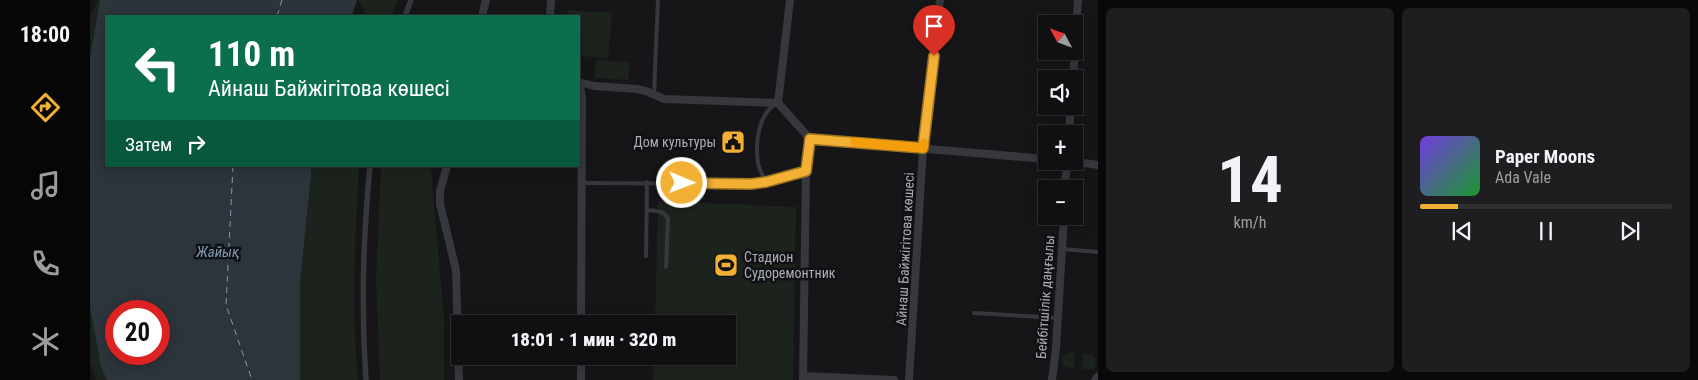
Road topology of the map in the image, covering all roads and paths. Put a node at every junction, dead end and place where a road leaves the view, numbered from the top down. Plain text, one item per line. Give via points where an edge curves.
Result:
1 (411, 0) edge
2 (486, 0) edge
3 (551, 0) edge
4 (658, 0) edge
5 (790, 0) edge
6 (940, 0) edge
7 (1078, 0) edge
8 (405, 15) edge
9 (482, 15) edge
10 (550, 15) edge
11 (1074, 70) edge
12 (580, 82) edge
13 (580, 87) edge
14 (654, 94) junction
15 (778, 103) junction
16 (810, 139) junction
17 (923, 148) junction
18 (1038, 158) edge
19 (1083, 163) edge
20 (1098, 165) edge
21 (580, 166) edge
22 (370, 167) edge
23 (447, 167) edge
24 (806, 171) junction
25 (648, 182) junction
26 (766, 182) junction
27 (581, 183) junction
28 (647, 210) junction
29 (1063, 225) edge
30 (1062, 249) junction
31 (1098, 252) edge
32 (646, 256) dead end
33 (666, 267) dead end
34 (974, 312) dead end
35 (581, 315) edge
36 (1058, 318) junction
37 (581, 365) edge
38 (803, 378) edge
39 (366, 380) edge
40 (459, 380) edge
41 (581, 380) edge
42 (894, 380) edge
43 (910, 380) edge
44 (1052, 380) edge

1 - 8 street
2 - 9 street
3 - 10 street
4 - 14 lane
5 - 15 street
6 - 17 street, Айнаш Байжігітова көшесі
7 - 11 street
12 - 14 street
13 - 21 street
14 - 15 street via 664,100
15 - 16 street
15 - 26 lane via 765,113 758,144 758,164
16 - 17 street
16 - 24 street
17 - 18 street
17 - 43 street, Айнаш Байжігітова көшесі
19 - 20 street
21 - 27 street
22 - 39 street via 363,329
23 - 40 street via 440,204 456,270
24 - 26 lane
24 - 38 street
25 - 26 lane
25 - 27 lane
25 - 28 lane
27 - 35 street
28 - 32 lane
28 - 33 lane via 662,212 668,219
29 - 30 street, Бейбітшілік даңғылы
30 - 31 lane
30 - 36 street, Бейбітшілік даңғылы
34 - 36 lane
36 - 44 street, Бейбітшілік даңғылы
37 - 41 street
38 - 42 street

